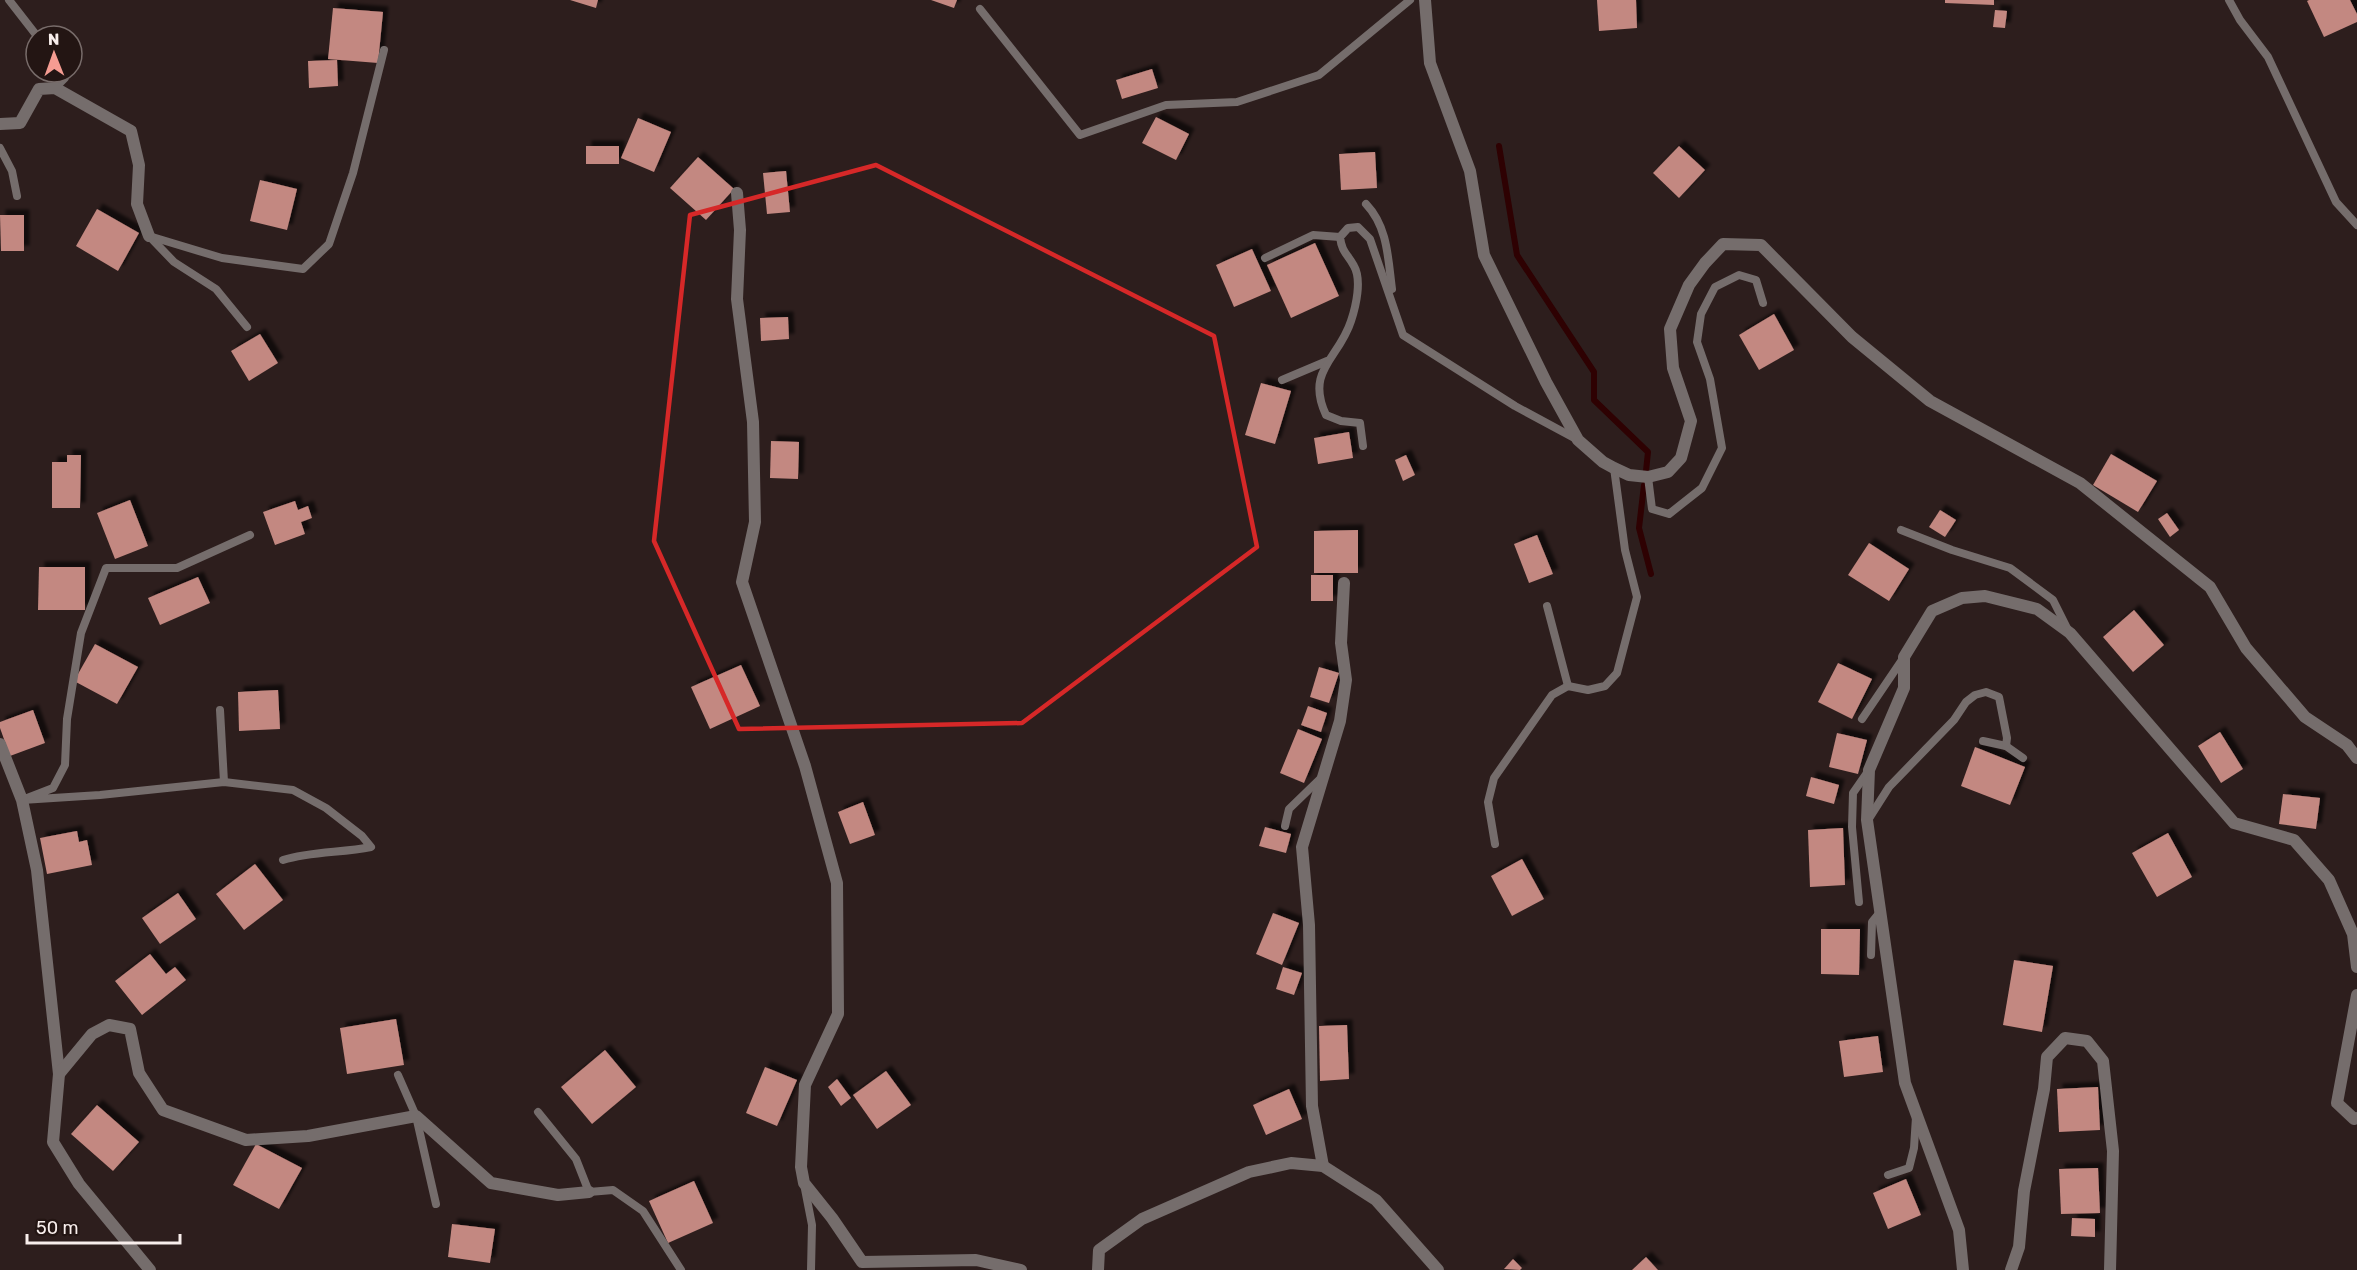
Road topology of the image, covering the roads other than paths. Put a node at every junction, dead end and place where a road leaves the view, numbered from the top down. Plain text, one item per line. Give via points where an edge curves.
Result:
1 (9, 0) edge
2 (1410, 0) edge
3 (1425, 0) edge
4 (2229, 0) edge
5 (980, 9) dead end
6 (28, 24) edge
7 (384, 50) dead end
8 (59, 84) edge
9 (55, 88) junction
10 (0, 124) edge
11 (0, 148) edge
12 (737, 194) dead end
13 (17, 196) dead end
14 (1366, 204) dead end
15 (2357, 225) edge
16 (149, 236) junction
17 (1340, 237) junction
18 (1265, 258) dead end
19 (1763, 303) dead end
20 (1393, 304) junction
21 (247, 327) dead end
22 (1327, 361) junction
23 (1282, 380) dead end
24 (1578, 440) junction
25 (1363, 446) dead end
26 (1614, 468) junction
27 (1648, 477) junction
28 (1901, 530) dead end
29 (250, 535) dead end
30 (1344, 583) dead end
31 (1547, 606) dead end
32 (2070, 633) junction
33 (1904, 657) junction
34 (1568, 686) junction
35 (220, 710) dead end
36 (1862, 719) dead end
37 (1983, 741) dead end
38 (0, 744) edge
39 (2006, 747) junction
40 (2023, 758) dead end
41 (2357, 758) edge
42 (1869, 770) junction
43 (1323, 777) junction
44 (224, 782) junction
45 (22, 800) junction
46 (1867, 820) junction
47 (1285, 826) dead end
48 (1494, 844) dead end
49 (283, 860) dead end
50 (1859, 902) dead end
51 (1881, 911) junction
52 (1871, 955) dead end
53 (2357, 967) edge
54 (2357, 995) edge
55 (59, 1074) junction
56 (398, 1075) dead end
57 (538, 1112) dead end
58 (1916, 1113) junction
59 (416, 1116) junction
60 (2357, 1118) edge
61 (1323, 1166) junction
62 (1888, 1176) dead end
63 (804, 1184) junction
64 (589, 1192) junction
65 (436, 1204) dead end
66 (150, 1270) edge
67 (681, 1270) edge
68 (811, 1270) edge
69 (1021, 1270) edge
70 (1098, 1270) edge
71 (1438, 1270) edge
72 (1963, 1270) edge
73 (2010, 1270) edge
74 (2110, 1270) edge

1 - 6 lane
2 - 5 lane via 1319,75 1237,102 1166,105 1080,135
3 - 24 street via 1430,63 1470,171 1484,255
4 - 15 lane via 2268,57 2336,202
7 - 16 lane via 353,173 329,244 303,269 222,258
8 - 9 lane
9 - 10 street via 39,89 20,123
9 - 16 street via 131,131 139,165 137,204
11 - 13 lane via 12,171
12 - 63 street via 737,299 753,422 755,522 742,582 805,766 837,883 838,1014 805,1085 801,1167
14 - 20 lane via 1377,215 1387,244
16 - 21 lane via 174,262 216,289
17 - 18 lane via 1313,235
17 - 20 lane via 1348,228 1358,227 1370,239
17 - 22 lane via 1342,249 1355,267 1358,287 1351,321 1340,346
19 - 27 lane via 1756,280 1739,275 1715,287 1701,314 1698,342 1710,379 1722,448 1702,488 1669,514 1652,509
20 - 24 lane via 1403,335 1515,406
22 - 23 lane
22 - 25 lane via 1319,383 1320,401 1326,415 1360,423
24 - 26 street
26 - 27 street
26 - 34 lane via 1625,550 1637,597 1617,673 1605,686 1588,690
27 - 41 street via 1668,472 1681,458 1691,421 1672,368 1670,330 1689,285 1724,244 1761,245 1852,337 1930,401 2080,483 2210,587 2246,648 2305,717 2347,745
28 - 32 lane via 2010,568 2053,600
29 - 45 lane via 177,568 106,568 81,633 67,719 65,765 53,788
30 - 43 street via 1341,643 1346,680 1340,721
31 - 34 lane
32 - 33 street via 2037,609 1985,596 1962,598 1932,611
32 - 53 street via 2234,823 2294,840 2330,880 2353,934
33 - 36 lane
33 - 42 street via 1904,688
34 - 48 lane via 1552,695 1494,778 1488,802
35 - 44 lane
37 - 39 lane
38 - 45 street
39 - 40 lane
39 - 46 lane via 2000,697 1986,692 1975,695 1889,787
42 - 46 street
42 - 50 lane via 1854,792 1852,827
43 - 47 lane via 1289,809
43 - 61 street via 1302,847 1309,925 1312,1106
44 - 45 lane
44 - 49 lane via 293,790 326,808 371,848
45 - 55 street via 37,870
46 - 51 street
51 - 52 lane via 1872,922
51 - 58 street via 1905,1083
54 - 60 street via 2337,1103
55 - 59 street via 92,1034 109,1025 130,1029 139,1073 163,1110 246,1140 308,1136
55 - 66 street via 53,1142 79,1184
56 - 59 lane
57 - 64 lane via 576,1159
58 - 62 lane via 1909,1168
58 - 72 street via 1959,1230
59 - 64 street via 491,1184 558,1195
59 - 65 lane
61 - 70 street via 1291,1163 1249,1172 1142,1219 1100,1250
61 - 71 street via 1376,1200
63 - 68 lane via 812,1225
63 - 69 street via 862,1262 976,1260
64 - 67 lane via 613,1190 642,1210
73 - 74 street via 2019,1247 2024,1191 2047,1057 2065,1038 2087,1041 2103,1061 2113,1151

